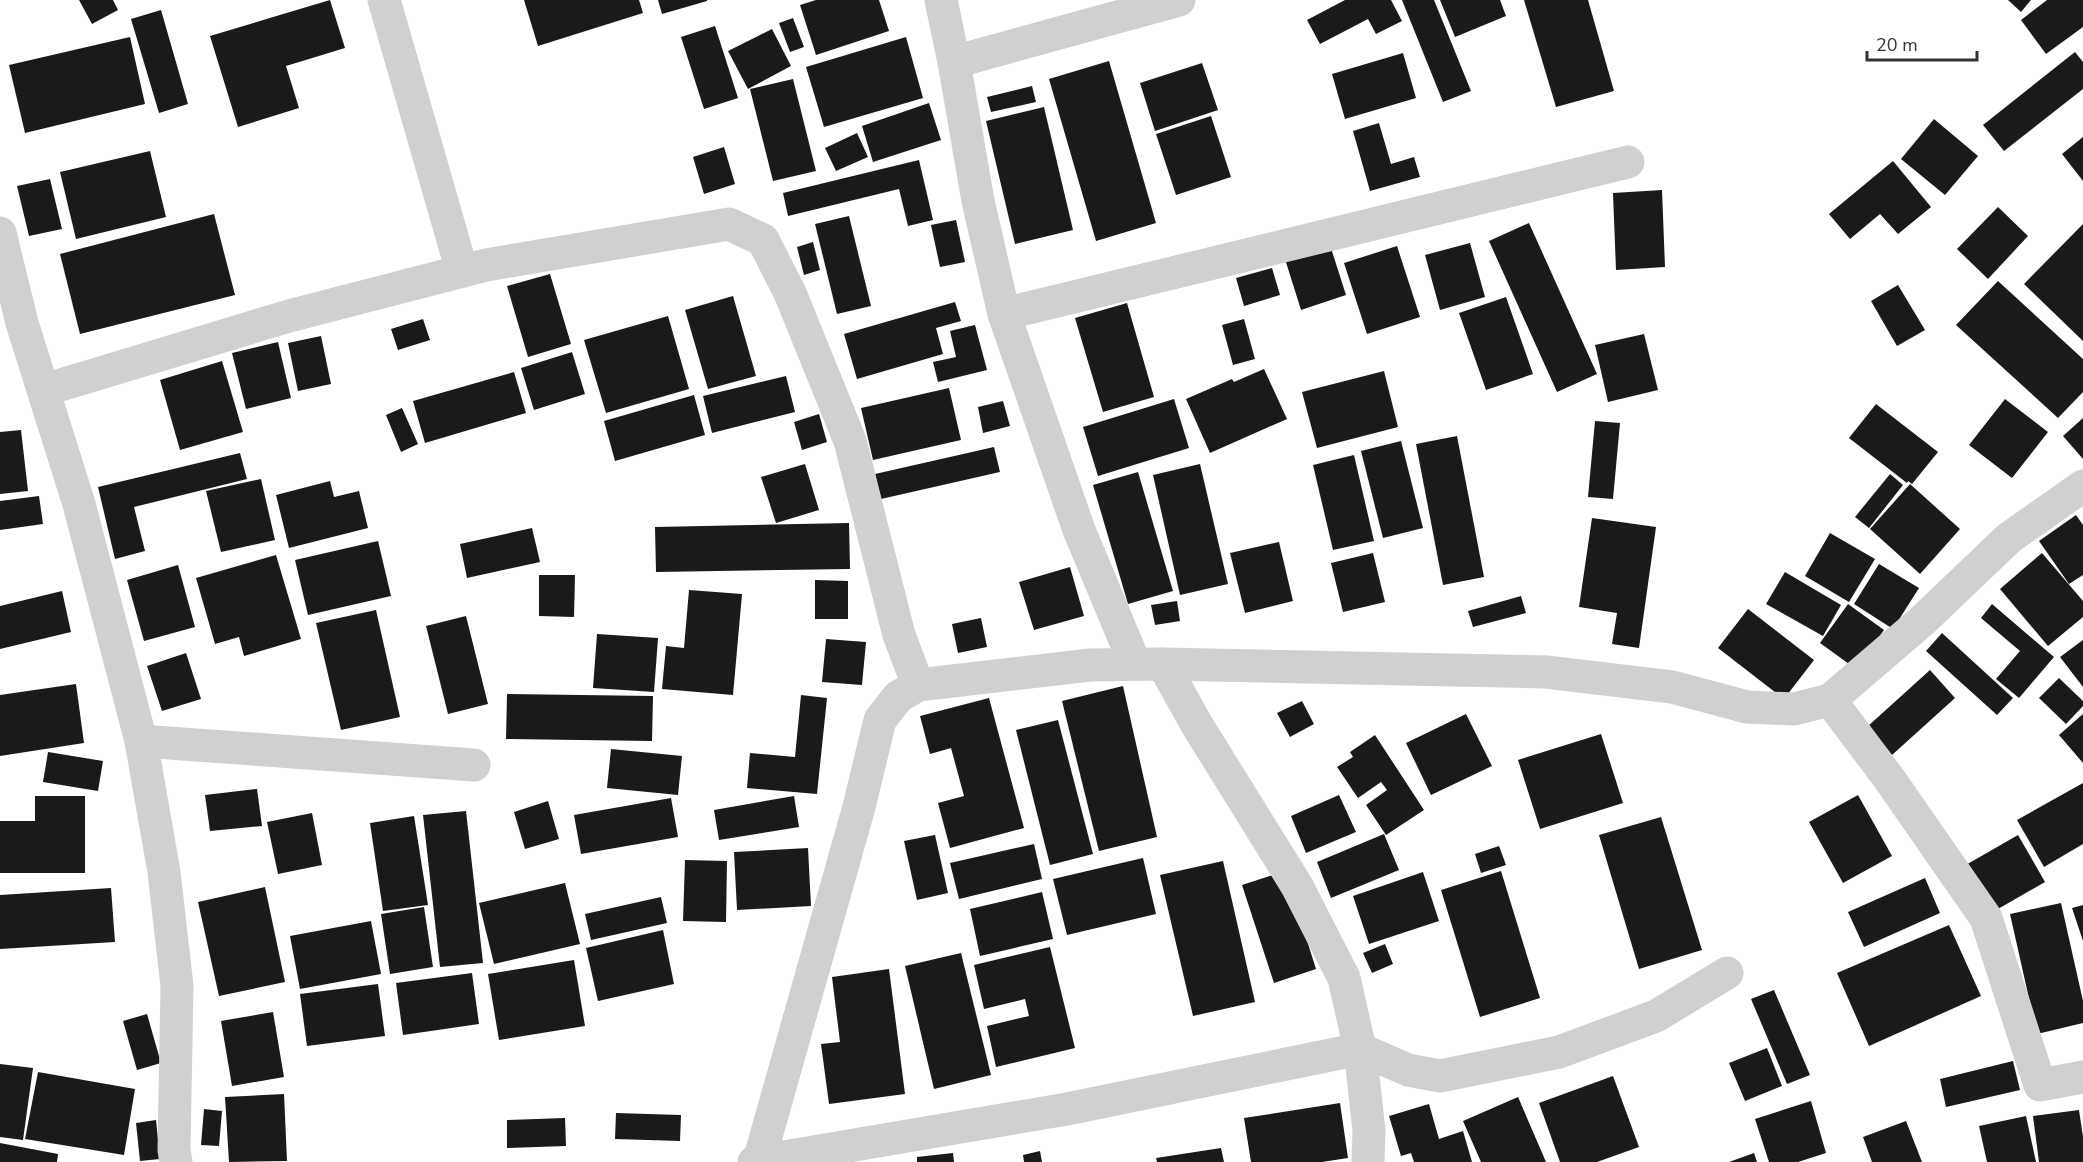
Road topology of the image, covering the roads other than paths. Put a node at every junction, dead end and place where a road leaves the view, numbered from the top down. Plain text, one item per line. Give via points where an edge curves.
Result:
1 (384, 0) edge
2 (941, 0) edge
3 (1179, 0) edge
4 (954, 62) junction
5 (1628, 162) dead end
6 (0, 233) edge
7 (462, 271) junction
8 (1004, 314) junction
9 (44, 390) junction
10 (2083, 486) edge
11 (1149, 664) junction
12 (918, 685) junction
13 (1830, 700) junction
14 (141, 741) junction
15 (474, 765) dead end
16 (1727, 974) dead end
17 (1360, 1049) junction
18 (2083, 1077) edge
19 (759, 1161) edge
20 (176, 1162) edge
21 (754, 1162) edge
22 (1368, 1162) edge

1 - 7 street
2 - 4 street
3 - 4 street
4 - 8 street via 978,201
5 - 8 street
6 - 9 street via 22,323
7 - 9 street via 289,316
7 - 12 street via 729,224 763,240 790,293 850,441 898,635
8 - 11 street via 1079,530
9 - 14 street via 79,504
10 - 13 street via 2009,538 1922,621
11 - 12 street via 1090,665
11 - 13 street via 1546,672 1672,687 1747,707 1794,709
11 - 17 street via 1197,726 1297,886 1344,978
12 - 19 street via 898,697 880,720 860,807
13 - 18 street via 1986,918 2040,1084
14 - 15 street
14 - 20 street via 164,872 177,986
16 - 17 street via 1656,1016 1548,1054 1440,1076 1408,1070
17 - 19 street via 1067,1109
17 - 22 street via 1369,1131
19 - 21 street

